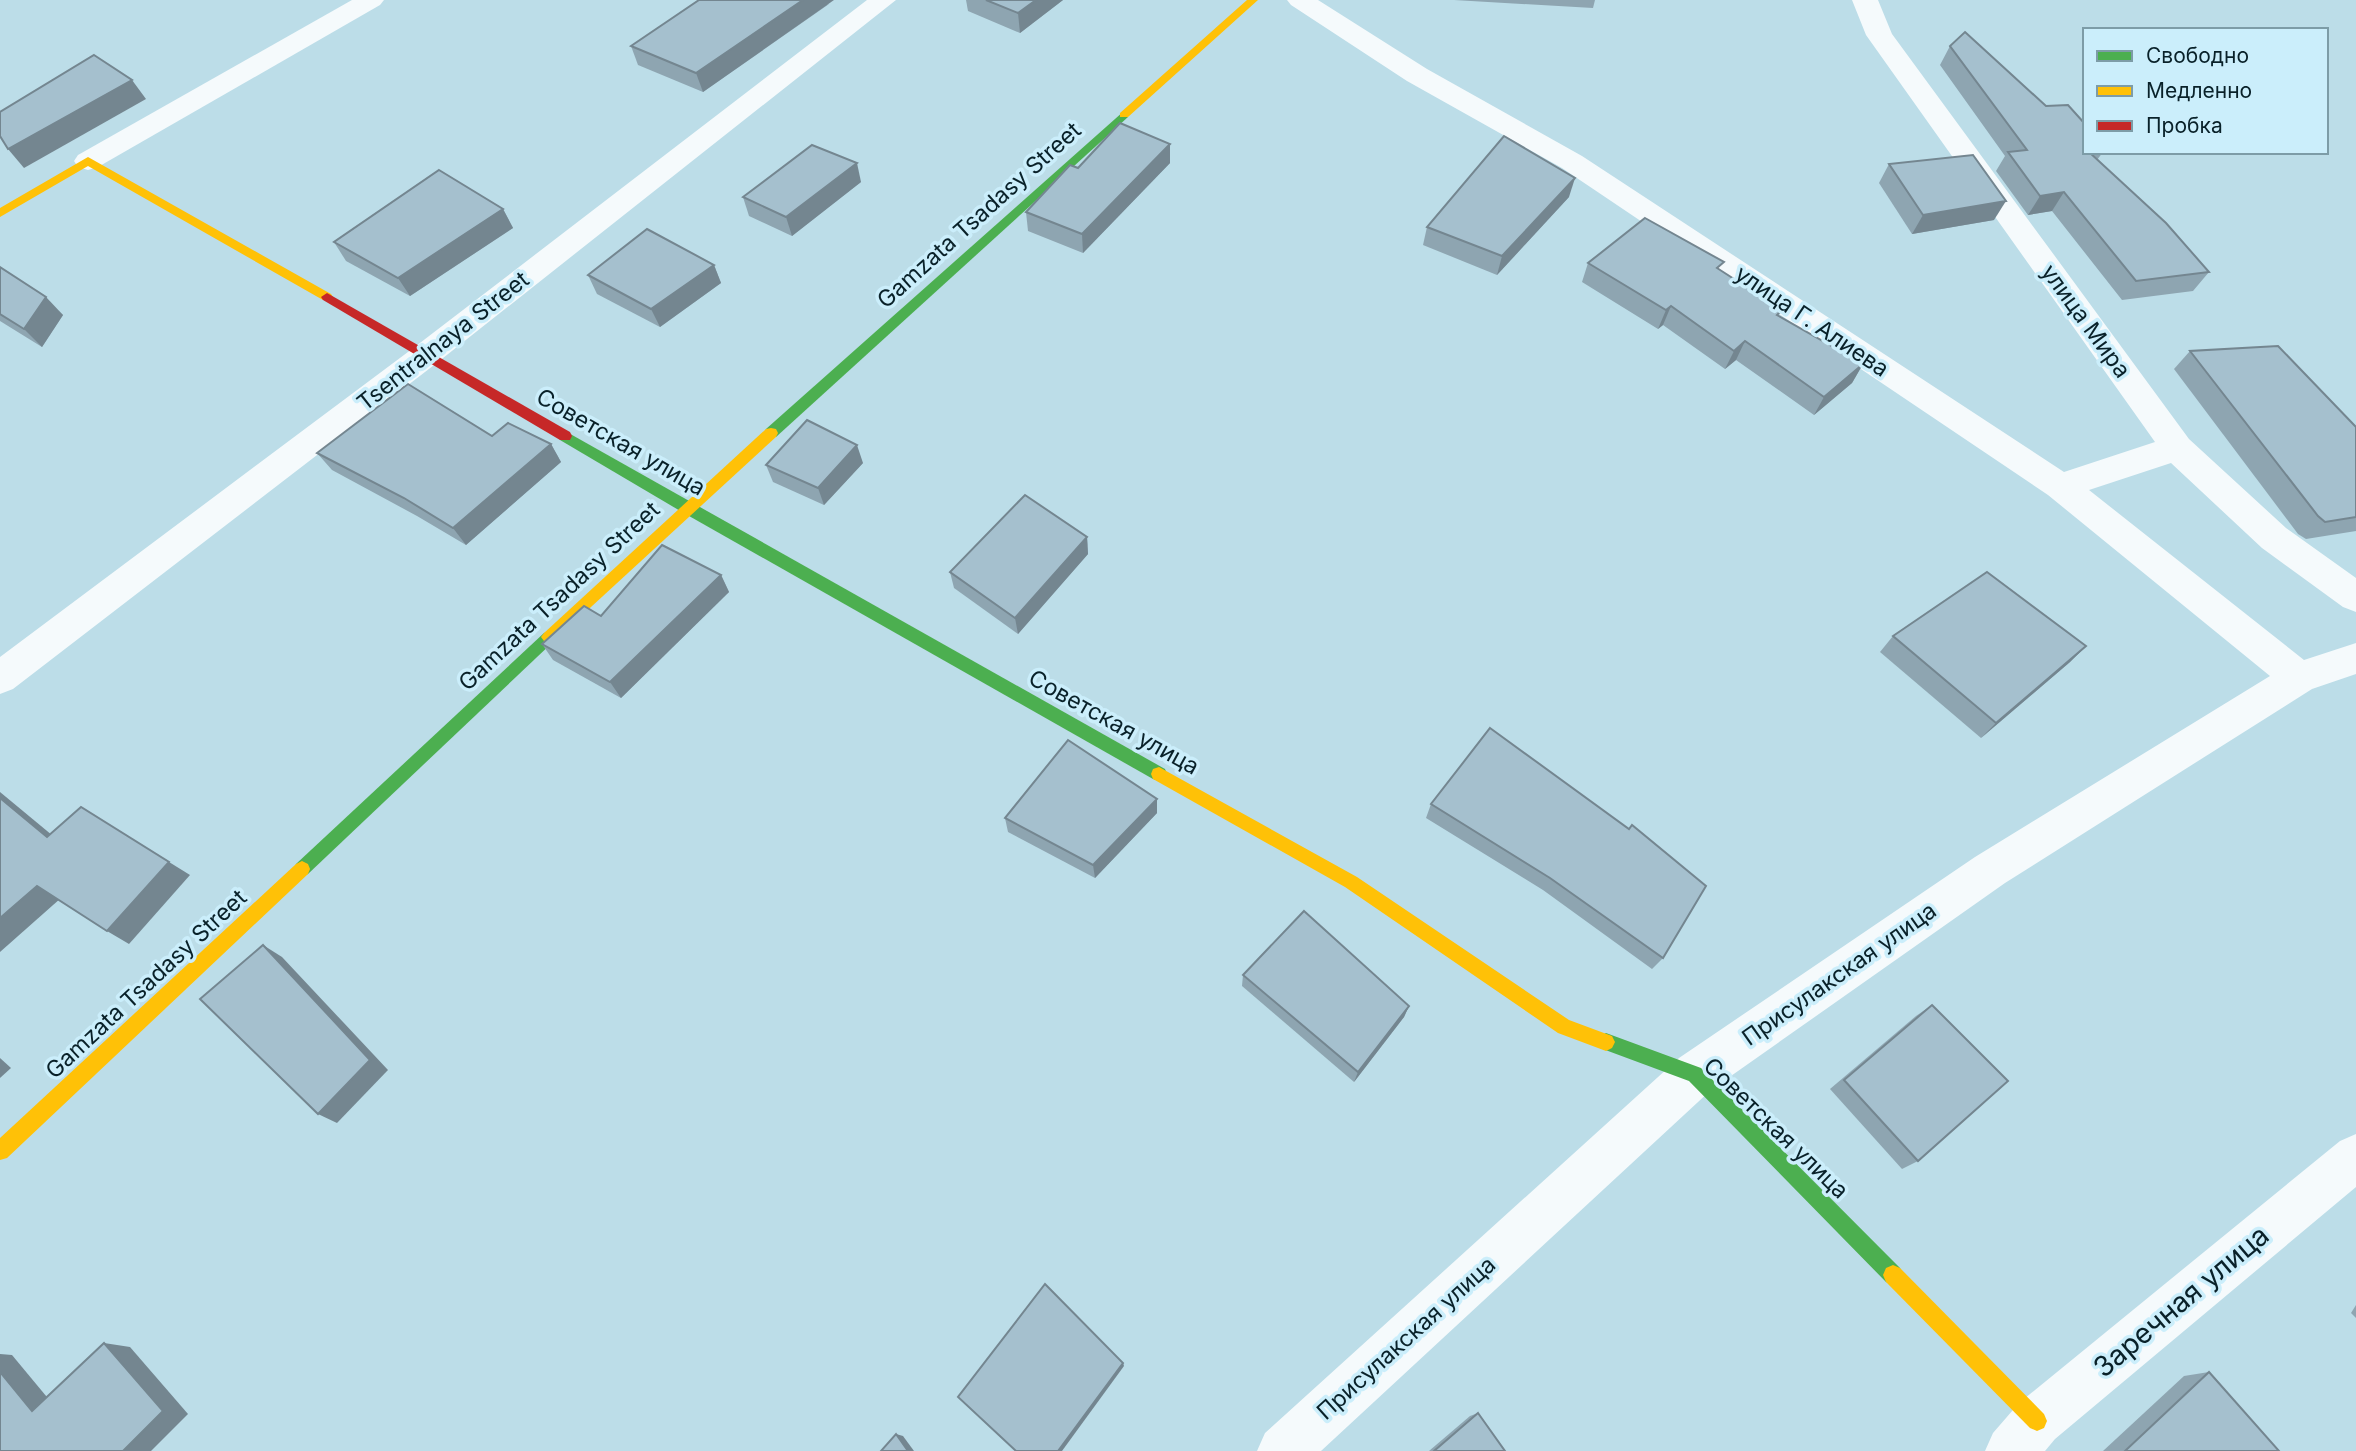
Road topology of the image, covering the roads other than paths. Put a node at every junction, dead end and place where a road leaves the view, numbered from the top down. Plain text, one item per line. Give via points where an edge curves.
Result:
1 (371, 0) edge
2 (883, 0) edge
3 (1253, 0) edge
4 (1300, 0) edge
5 (1865, 0) edge
6 (88, 161) junction
7 (0, 213) edge
8 (427, 354) junction
9 (2178, 448) junction
10 (2060, 486) junction
11 (687, 508) junction
12 (2356, 597) edge
13 (2356, 657) edge
14 (0, 678) edge
15 (2299, 678) junction
16 (1695, 1074) junction
17 (0, 1152) edge
18 (2356, 1157) edge
19 (2024, 1436) edge
20 (1283, 1451) edge

1 - 6 street
2 - 8 street, Tsentralnaya Street
3 - 11 street, Gamzata Tsadasy Street
4 - 10 street, улица Г. Алиева via 1418,75 1572,162
5 - 9 street, улица Мира via 1880,35
6 - 7 street
6 - 8 street, Советская улица
8 - 11 street, Советская улица
8 - 14 street, Tsentralnaya Street
9 - 10 street
9 - 12 street, улица Мира via 2274,538
10 - 15 street, улица Г. Алиева
11 - 16 street, Советская улица via 1351,882 1564,1027
11 - 17 street, Gamzata Tsadasy Street
13 - 15 street, Присулакская улица
15 - 16 street, Присулакская улица via 1990,870
16 - 19 street, Советская улица
16 - 20 street, Присулакская улица
18 - 19 street, Заречная улица

